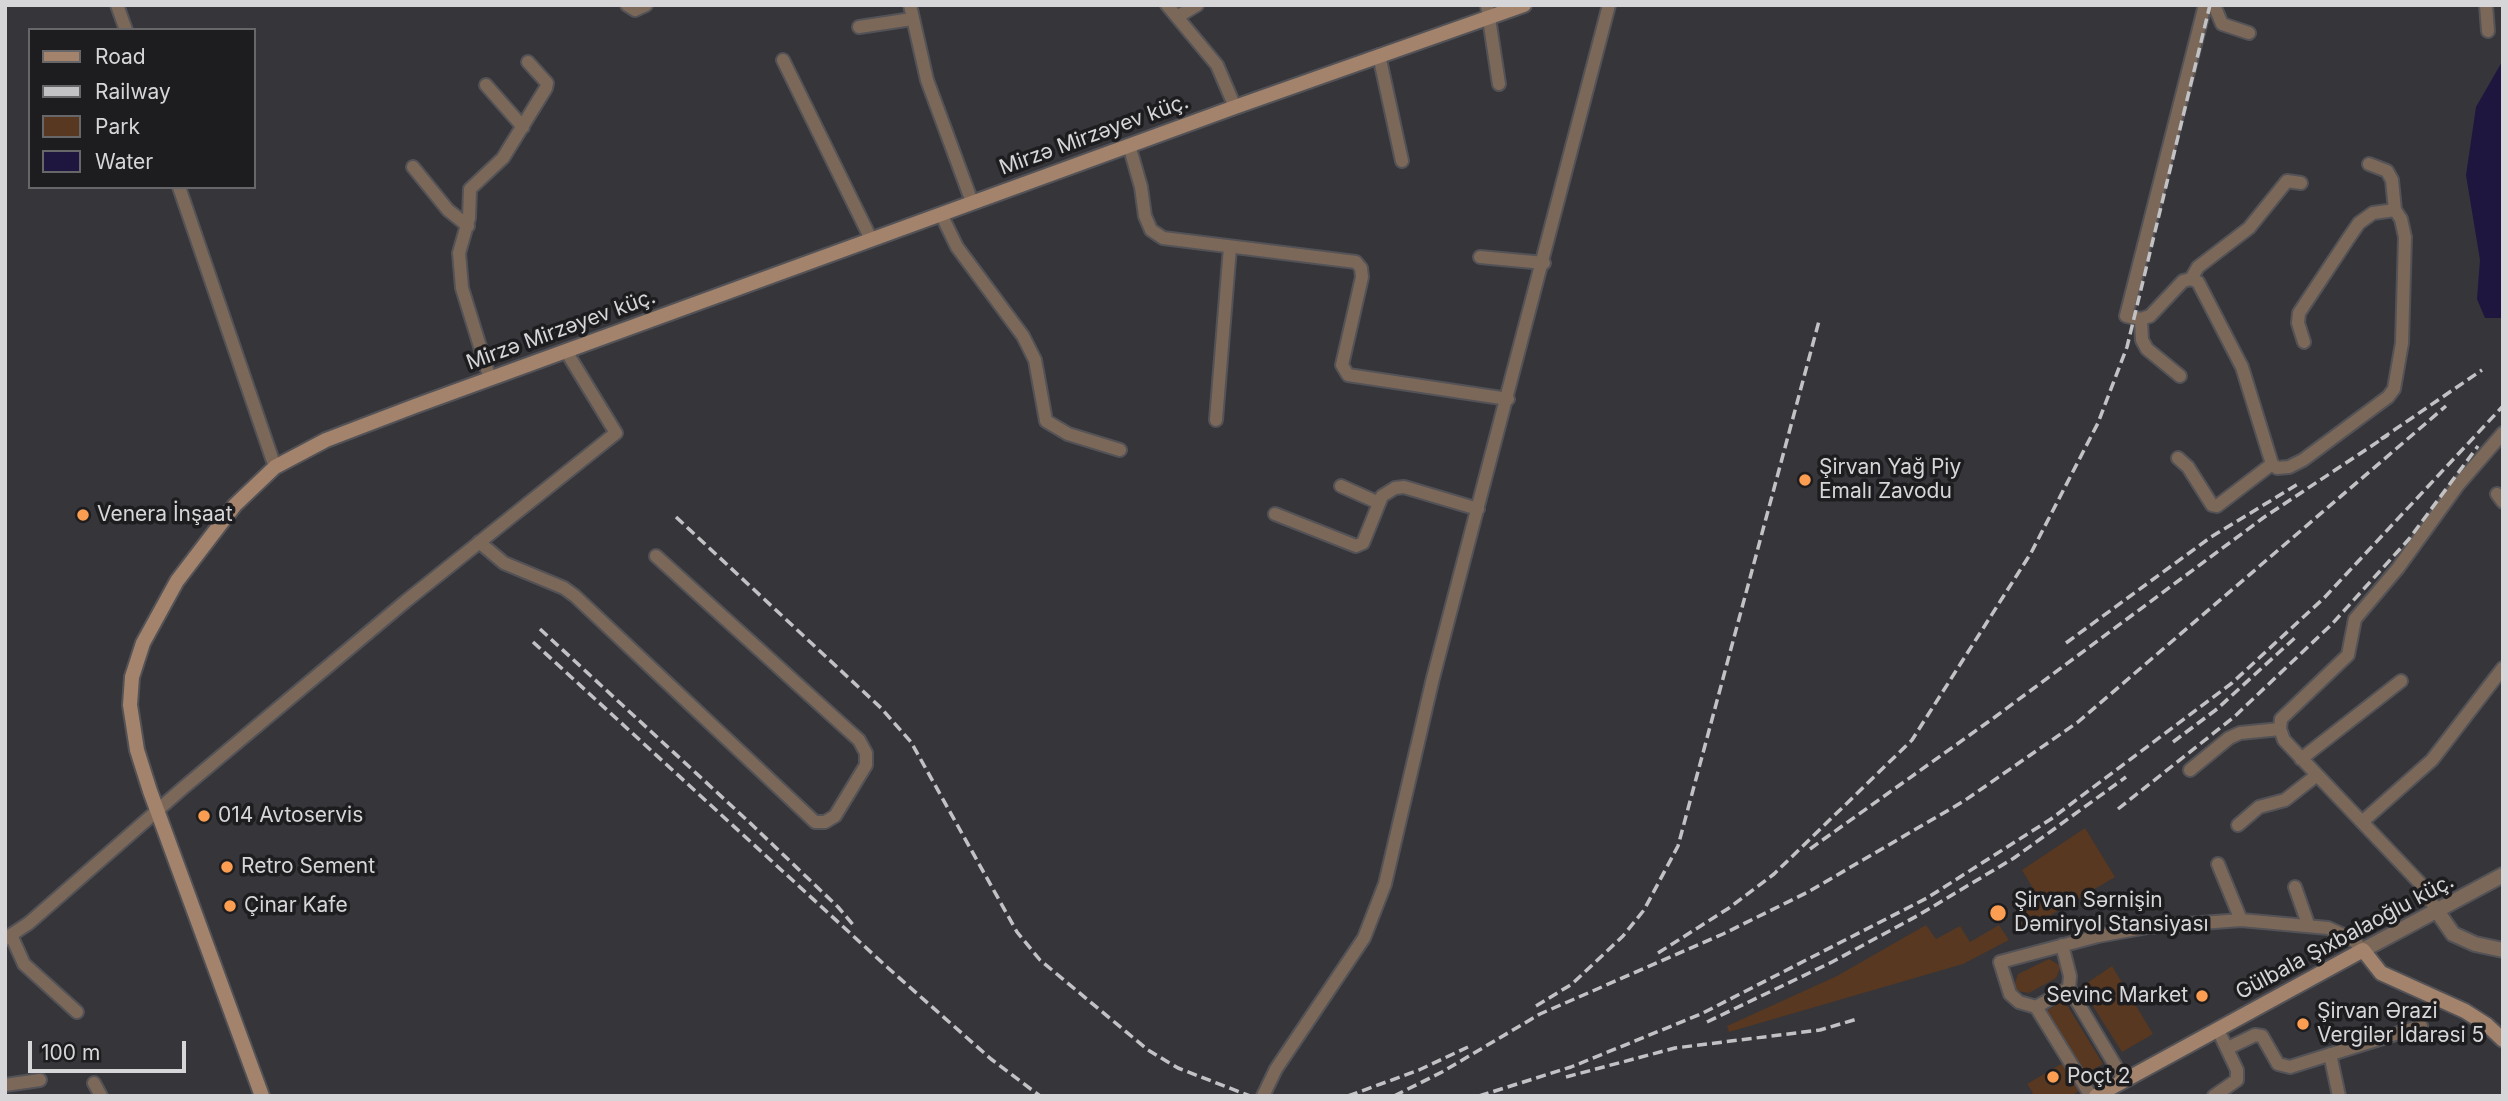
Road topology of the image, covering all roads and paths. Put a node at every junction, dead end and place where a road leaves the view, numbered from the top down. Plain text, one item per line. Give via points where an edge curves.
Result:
1 (117, 5) edge
2 (627, 5) edge
3 (646, 5) edge
4 (910, 5) edge
5 (1167, 5) edge
6 (1198, 5) edge
7 (1524, 5) edge
8 (1609, 5) edge
9 (2205, 5) edge
10 (2214, 5) edge
11 (2486, 5) edge
12 (1488, 12) edge
13 (1177, 17) junction
14 (912, 19) junction
15 (859, 27) dead end
16 (125, 28) edge
17 (2488, 31) dead end
18 (2249, 33) dead end
19 (1379, 55) junction
20 (783, 60) dead end
21 (528, 62) dead end
22 (1499, 84) dead end
23 (486, 85) dead end
24 (1235, 107) junction
25 (523, 127) junction
26 (1129, 145) junction
27 (1402, 160) dead end
28 (2369, 164) dead end
29 (413, 167) dead end
30 (2301, 183) dead end
31 (180, 189) edge
32 (972, 202) junction
33 (2395, 210) junction
34 (941, 214) junction
35 (468, 226) junction
36 (871, 239) junction
37 (1230, 247) junction
38 (1480, 257) dead end
39 (1544, 263) junction
40 (2191, 279) junction
41 (2141, 318) junction
42 (2304, 342) dead end
43 (566, 351) junction
44 (2180, 376) dead end
45 (489, 379) junction
46 (1508, 399) junction
47 (1216, 420) dead end
48 (2503, 433) edge
49 (1120, 450) dead end
50 (2178, 458) dead end
51 (2272, 464) junction
52 (275, 467) junction
53 (1341, 486) dead end
54 (1380, 503) junction
55 (1478, 509) junction
56 (1275, 514) dead end
57 (479, 542) junction
58 (656, 556) dead end
59 (2503, 668) edge
60 (2401, 681) dead end
61 (2280, 729) junction
62 (2301, 759) junction
63 (2190, 770) dead end
64 (2317, 775) junction
65 (158, 810) junction
66 (2362, 822) junction
67 (2238, 825) dead end
68 (2218, 864) dead end
69 (2503, 875) edge
70 (2295, 887) dead end
71 (2437, 911) junction
72 (2241, 920) junction
73 (2308, 924) junction
74 (8, 937) edge
75 (2062, 945) junction
76 (2363, 950) junction
77 (2503, 950) edge
78 (2069, 988) junction
79 (2036, 1007) junction
80 (77, 1012) dead end
81 (2421, 1026) dead end
82 (2218, 1030) junction
83 (2503, 1040) edge
84 (2228, 1048) junction
85 (2330, 1054) junction
86 (40, 1080) dead end
87 (2124, 1080) junction
88 (94, 1083) dead end
89 (5, 1085) edge
90 (101, 1096) edge
91 (262, 1096) edge
92 (1263, 1096) edge
93 (2094, 1096) edge
94 (2214, 1096) edge
95 (2339, 1096) edge

1 - 16 street
2 - 3 street via 635,10
4 - 14 street
5 - 13 street
6 - 13 street
7 - 12 main road, Mirzə Mirzəyev küç.
8 - 39 street
9 - 41 street via 2126,316
10 - 18 street via 2222,24
11 - 17 street
12 - 19 main road, Mirzə Mirzəyev küç.
12 - 22 street
13 - 24 street via 1217,65
14 - 15 street
14 - 32 street via 927,80
19 - 24 main road, Mirzə Mirzəyev küç.
19 - 27 street
20 - 36 street
21 - 25 street via 547,83
23 - 25 street
24 - 26 main road, Mirzə Mirzəyev küç.
25 - 35 street via 503,158 470,189
26 - 32 main road, Mirzə Mirzəyev küç.
26 - 37 street via 1151,230 1163,238
28 - 33 street via 2387,171
29 - 35 street via 448,210
30 - 40 street via 2287,181 2249,228 2198,267
31 - 52 street
32 - 34 main road, Mirzə Mirzəyev küç.
33 - 42 street via 2373,213 2359,223 2299,313
33 - 51 street via 2404,237 2402,343 2394,389 2303,460 2289,467
34 - 36 main road, Mirzə Mirzəyev küç.
34 - 49 street via 957,247 1023,336 1035,360 1046,421 1068,434
35 - 45 street via 458,264
36 - 43 main road, Mirzə Mirzəyev küç.
37 - 46 street via 1356,262 1362,277 1342,365 1348,375
37 - 47 street
38 - 39 street
39 - 46 street
40 - 41 street via 2183,281 2158,310
40 - 51 street via 2204,291 2242,367
41 - 44 street via 2147,349
43 - 45 main road, Mirzə Mirzəyev küç.
43 - 57 street via 616,433
45 - 52 main road, Mirzə Mirzəyev küç. via 326,440
46 - 55 street
48 - 61 street via 2355,619 2348,655 2281,719
50 - 51 street via 2217,506
52 - 65 main road, Mirzə Mirzəyev küç. via 234,505 197,552 154,620 137,661 130,716
53 - 54 street
54 - 55 street via 1388,490 1404,486
54 - 56 street via 1363,542 1356,546
55 - 92 street via 1377,909 1353,956 1276,1069
57 - 58 street via 504,563 575,596 815,822 835,816 866,765 859,740
57 - 65 street
59 - 66 street via 2432,760
60 - 62 street
61 - 62 street
61 - 63 street via 2229,738
62 - 64 street
64 - 66 street
64 - 67 street via 2285,800 2259,807
65 - 74 street
65 - 91 main road, Mirzə Mirzəyev küç.
66 - 71 street via 2418,882
68 - 72 street
69 - 71 street, Gülbala Şıxbalaoğlu küç.
70 - 73 street
71 - 76 street, Gülbala Şıxbalaoğlu küç.
71 - 77 street via 2453,934
72 - 73 street
72 - 75 street via 2148,927
73 - 76 street via 2342,933
74 - 80 street via 24,964
75 - 78 street
75 - 79 street via 2000,962 2010,994
76 - 82 main road, Gülbala Şıxbalaoğlu küç.
76 - 83 main road via 2381,973 2465,1011
78 - 79 street
78 - 87 street
79 - 93 street
81 - 85 street
82 - 84 street
82 - 87 main road, Gülbala Şıxbalaoğlu küç.
84 - 85 street via 2262,1036 2278,1063 2290,1067
84 - 94 street via 2237,1080
85 - 95 street
86 - 89 street
87 - 93 main road, Gülbala Şıxbalaoğlu küç.
88 - 90 street

